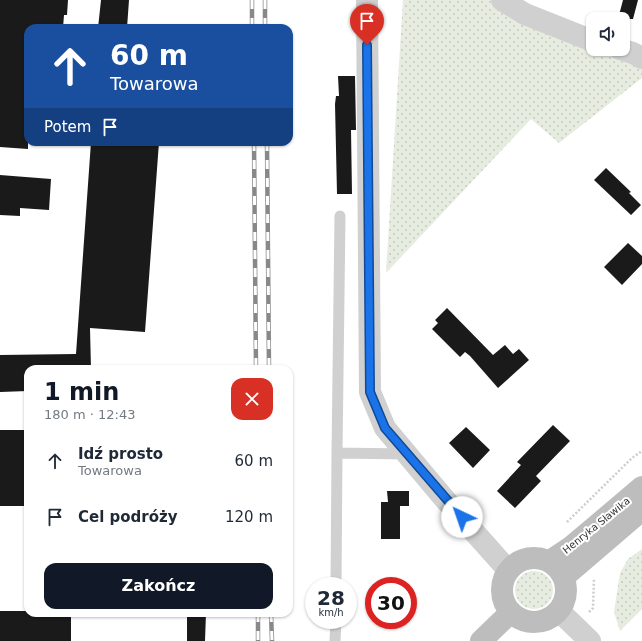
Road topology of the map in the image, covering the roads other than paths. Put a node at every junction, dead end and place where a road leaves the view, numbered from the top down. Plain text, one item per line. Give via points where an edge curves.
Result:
1 (367, 0) edge
2 (502, 0) edge
3 (586, 38) edge
4 (630, 52) edge
5 (642, 58) edge
6 (340, 216) dead end
7 (338, 453) junction
8 (407, 454) junction
9 (642, 487) edge
10 (642, 510) edge
11 (557, 569) junction
12 (508, 570) junction
13 (336, 577) edge
14 (559, 611) junction
15 (511, 612) junction
16 (336, 629) edge
17 (335, 641) edge
18 (481, 641) edge
19 (590, 641) edge

1 - 8 street via 370,392 385,428
2 - 3 street via 526,14
4 - 5 street
6 - 7 lane
7 - 8 lane
7 - 13 lane
8 - 12 street
9 - 11 main road, Henryka Sławika via 571,547
10 - 11 main road, Henryka Sławika
11 - 12 main road via 542,558 528,558
11 - 14 main road via 566,592 565,601
12 - 15 main road via 504,578 502,596
14 - 15 main road via 545,620 536,622 518,618
14 - 19 street
15 - 18 main road
16 - 17 lane

